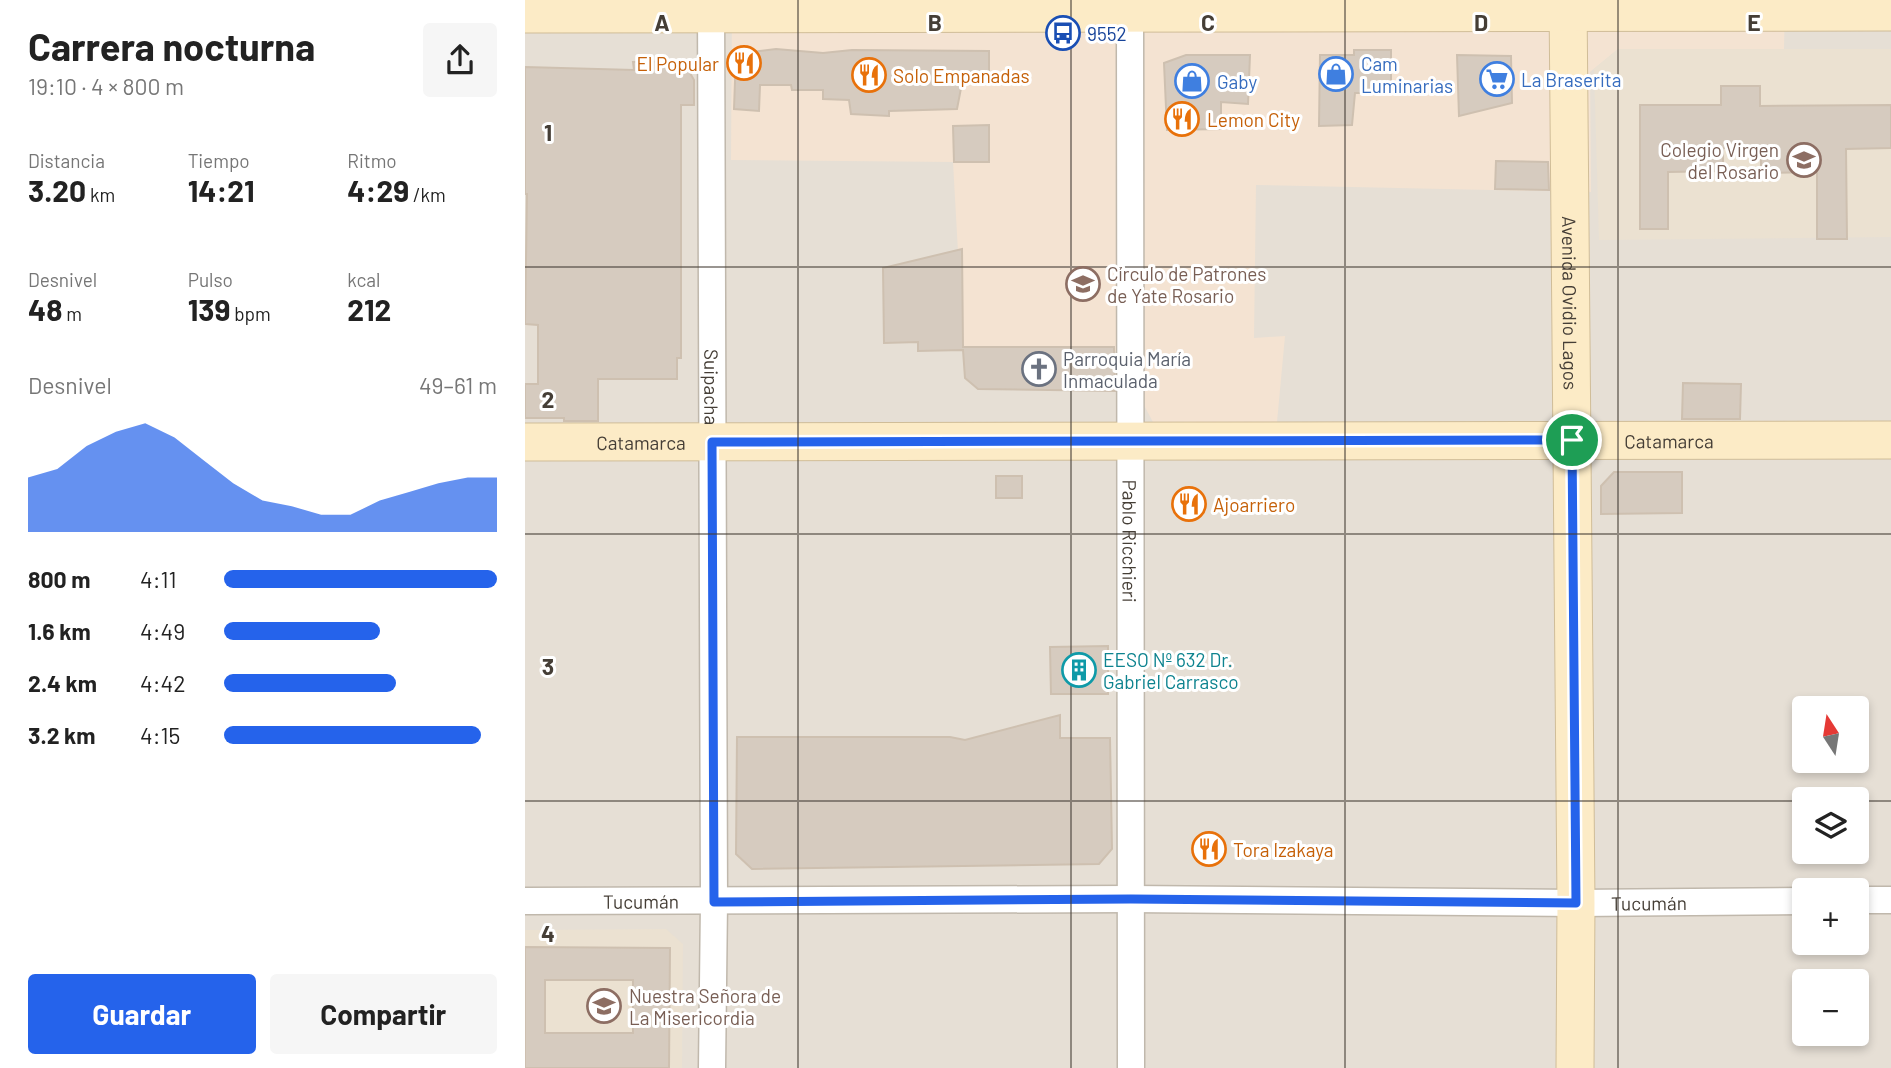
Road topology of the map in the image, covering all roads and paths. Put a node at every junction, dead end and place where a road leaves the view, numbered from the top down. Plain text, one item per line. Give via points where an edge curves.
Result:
1 (1568, 6) edge
2 (711, 7) edge
3 (1130, 7) edge
4 (1891, 12) edge
5 (525, 14) edge
6 (1572, 440) junction
7 (1891, 440) edge
8 (1131, 441) junction
9 (525, 442) edge
10 (712, 442) junction
11 (1131, 899) junction
12 (1869, 900) edge
13 (1891, 900) edge
14 (525, 901) edge
15 (1792, 901) edge
16 (714, 902) junction
17 (1576, 903) junction
18 (712, 1068) edge
19 (1132, 1068) edge
20 (1575, 1068) edge

1 - 3 main road
1 - 4 main road
1 - 6 main road, Avenida Ovidio Lagos
2 - 3 main road
2 - 5 main road
2 - 10 street, Suipacha
3 - 8 street, Pablo Ricchieri
6 - 7 main road, Catamarca
6 - 8 main road, Catamarca
6 - 17 main road, Avenida Ovidio Lagos
8 - 10 main road, Catamarca
8 - 11 street, Pablo Ricchieri
9 - 10 main road, Catamarca
10 - 16 street, Suipacha
11 - 16 street, Tucumán
11 - 17 street, Tucumán
11 - 19 street, Pablo Ricchieri
12 - 13 street
14 - 16 street, Tucumán
15 - 17 street, Tucumán
16 - 18 street, Suipacha
17 - 20 main road, Avenida Ovidio Lagos

